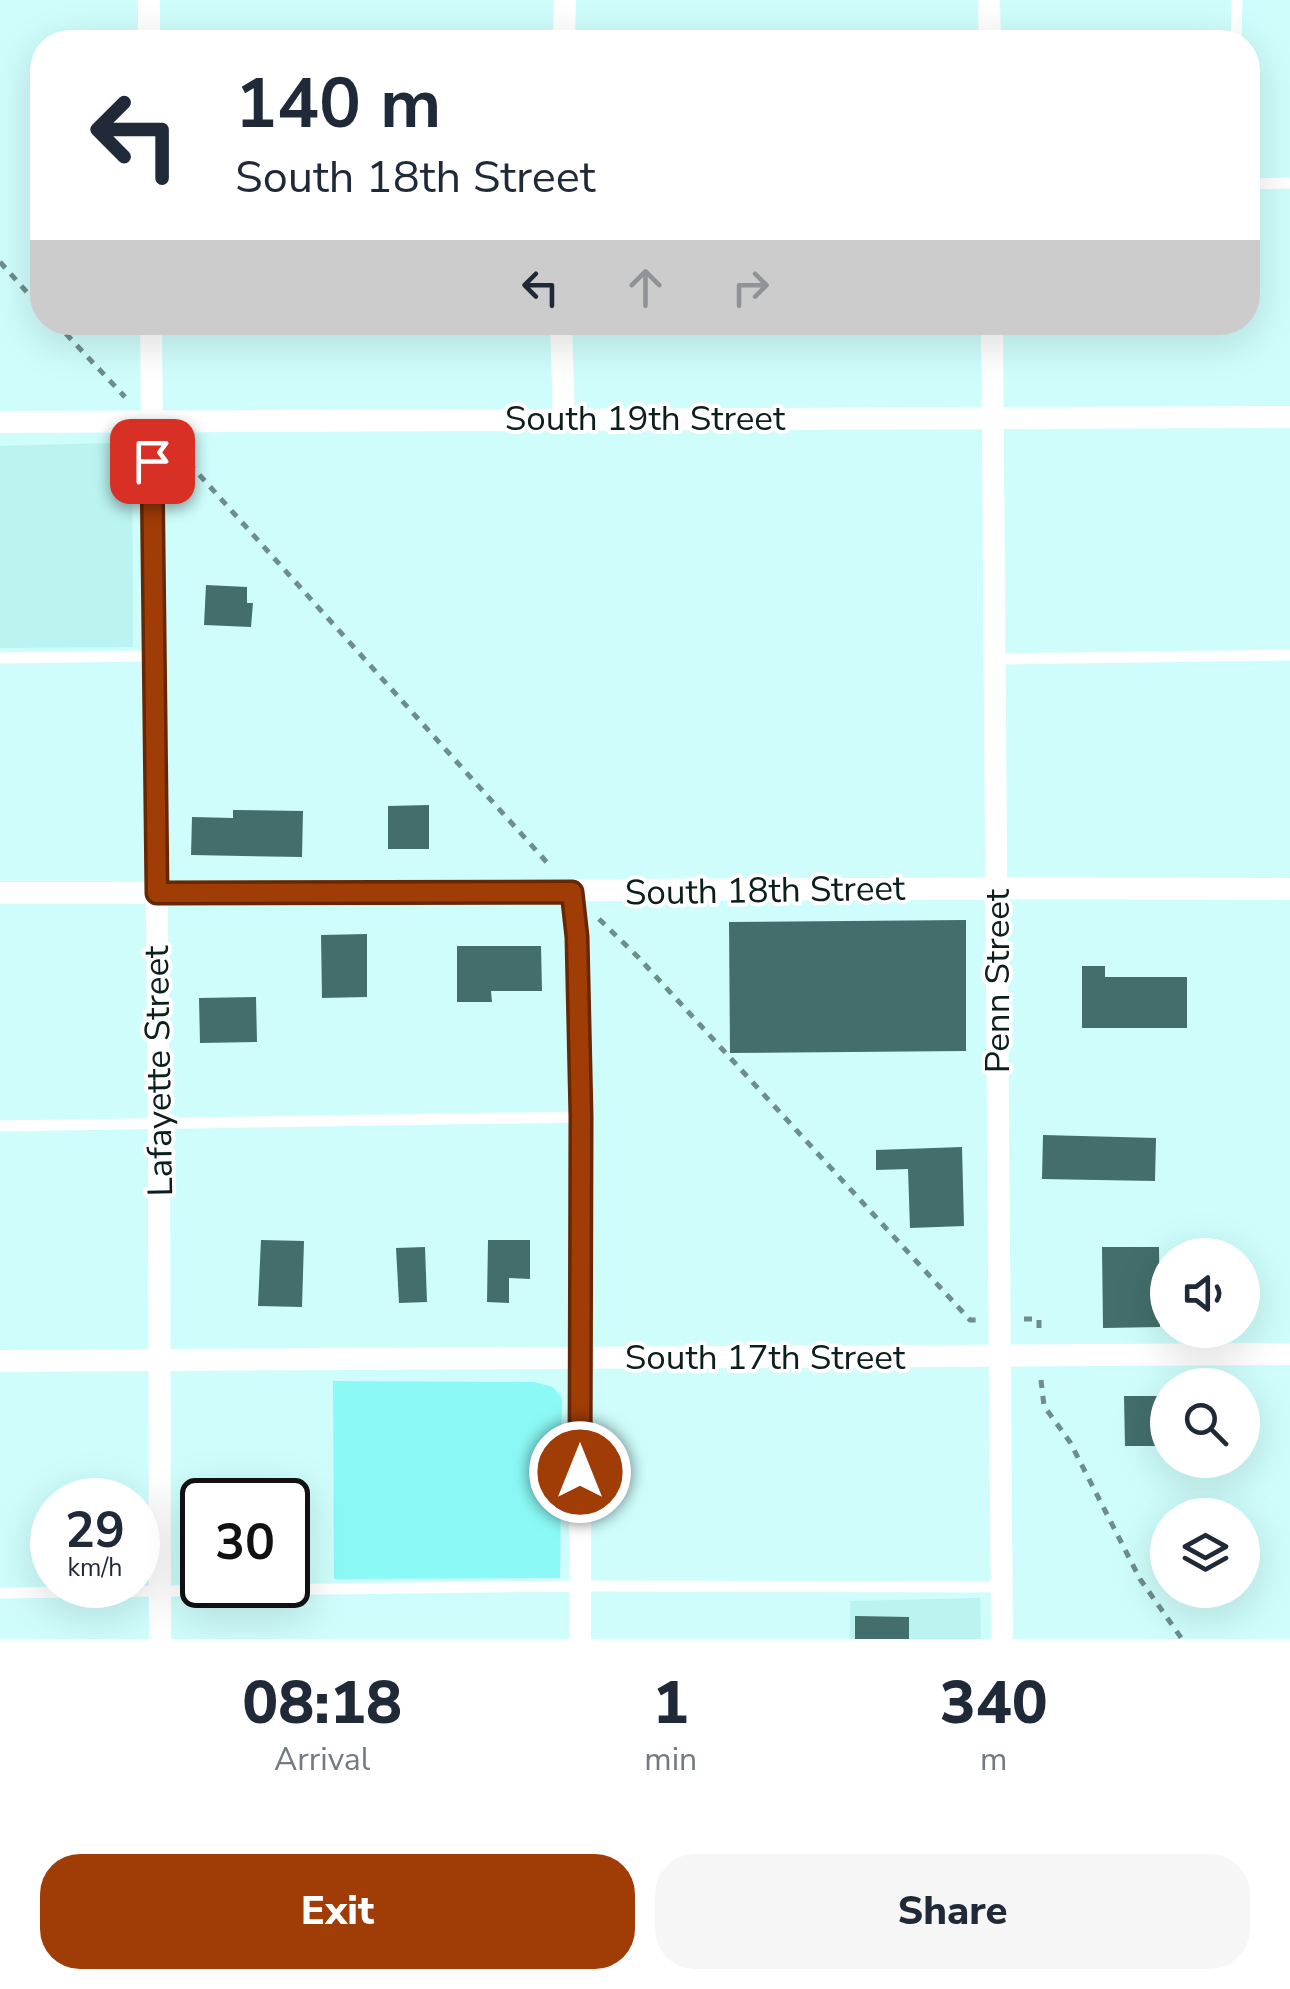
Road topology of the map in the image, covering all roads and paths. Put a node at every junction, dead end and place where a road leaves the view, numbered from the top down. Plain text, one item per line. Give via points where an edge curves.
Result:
1 (149, 0) edge
2 (565, 0) edge
3 (989, 0) edge
4 (1237, 0) edge
5 (149, 30) edge
6 (564, 30) edge
7 (990, 30) edge
8 (1236, 30) edge
9 (1260, 184) edge
10 (1290, 184) edge
11 (0, 262) edge
12 (30, 296) edge
13 (150, 335) edge
14 (561, 335) edge
15 (992, 335) edge
16 (991, 416) junction
17 (1290, 417) edge
18 (564, 419) junction
19 (0, 422) edge
20 (151, 422) junction
21 (1290, 654) edge
22 (154, 656) junction
23 (0, 658) edge
24 (994, 659) junction
25 (996, 887) junction
26 (1290, 889) edge
27 (572, 892) junction
28 (157, 893) junction
29 (0, 894) edge
30 (581, 1117) junction
31 (159, 1125) junction
32 (0, 1126) edge
33 (1290, 1354) edge
34 (1000, 1355) junction
35 (580, 1358) junction
36 (0, 1361) edge
37 (160, 1362) junction
38 (1044, 1406) dead end
39 (580, 1586) junction
40 (1002, 1587) junction
41 (161, 1590) junction
42 (0, 1593) edge
43 (160, 1639) edge
44 (580, 1639) edge
45 (1002, 1639) edge
46 (1182, 1639) edge

1 - 5 street
2 - 6 street
3 - 7 street
4 - 8 lane
9 - 10 lane
11 - 12 path
13 - 20 street, Lafayette Street
14 - 18 street
15 - 16 street, Penn Street
16 - 17 street, South 19th Street
16 - 18 street, South 19th Street
16 - 24 street, Penn Street
18 - 20 street, South 19th Street
19 - 20 street, South 19th Street
20 - 22 street, Lafayette Street
21 - 24 lane
22 - 23 lane
22 - 28 street, Lafayette Street
24 - 25 street, Penn Street
25 - 26 street, South 18th Street
25 - 27 street, South 18th Street
25 - 34 street, Penn Street
27 - 28 street, South 18th Street
27 - 30 street
28 - 29 street, South 18th Street
28 - 31 street, Lafayette Street
30 - 31 lane
30 - 35 street
31 - 32 lane
31 - 37 street, Lafayette Street
33 - 34 street, South 17th Street
34 - 35 street, South 17th Street
34 - 40 street, Penn Street
35 - 37 street, South 17th Street
35 - 39 street
36 - 37 street, South 17th Street
37 - 41 street, Lafayette Street
38 - 46 path via 1070,1442 1140,1579
39 - 40 lane
39 - 41 lane
39 - 44 street
40 - 45 street, Penn Street
41 - 42 lane
41 - 43 street, Lafayette Street

